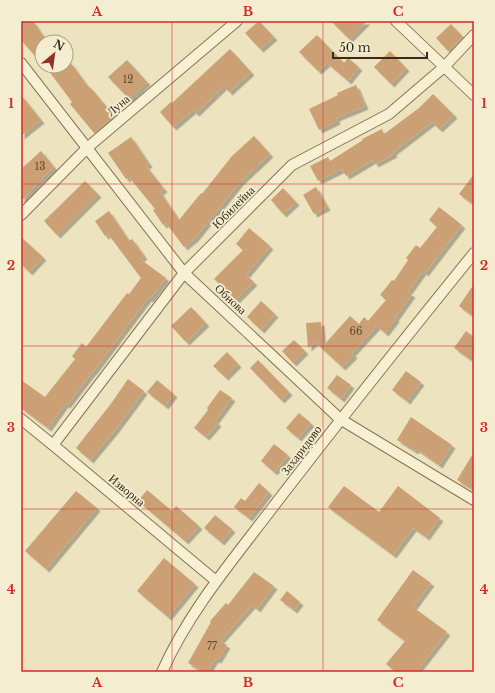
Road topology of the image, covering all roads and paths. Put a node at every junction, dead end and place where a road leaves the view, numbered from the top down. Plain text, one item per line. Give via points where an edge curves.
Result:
1 (237, 21) edge
2 (396, 21) edge
3 (474, 35) edge
4 (21, 63) edge
5 (444, 67) junction
6 (474, 95) edge
7 (87, 148) junction
8 (21, 215) edge
9 (474, 253) edge
10 (184, 273) junction
11 (21, 420) edge
12 (340, 420) junction
13 (53, 445) junction
14 (474, 500) edge
15 (216, 581) junction
16 (162, 672) edge

1 - 7 street, Луна
2 - 5 street
3 - 5 street, Юбилейна
4 - 7 street, Обнова
5 - 6 street
5 - 10 street, Юбилейна via 389,114 292,165
7 - 8 street, Луна
7 - 10 street, Обнова
9 - 12 street, Захаридово
10 - 12 street, Обнова
10 - 13 street, Юбилейна
11 - 13 street, Изворна
12 - 14 street, Обнова
12 - 15 street, Захаридово
13 - 15 street, Изворна
15 - 16 street, Захаридово via 192,615

